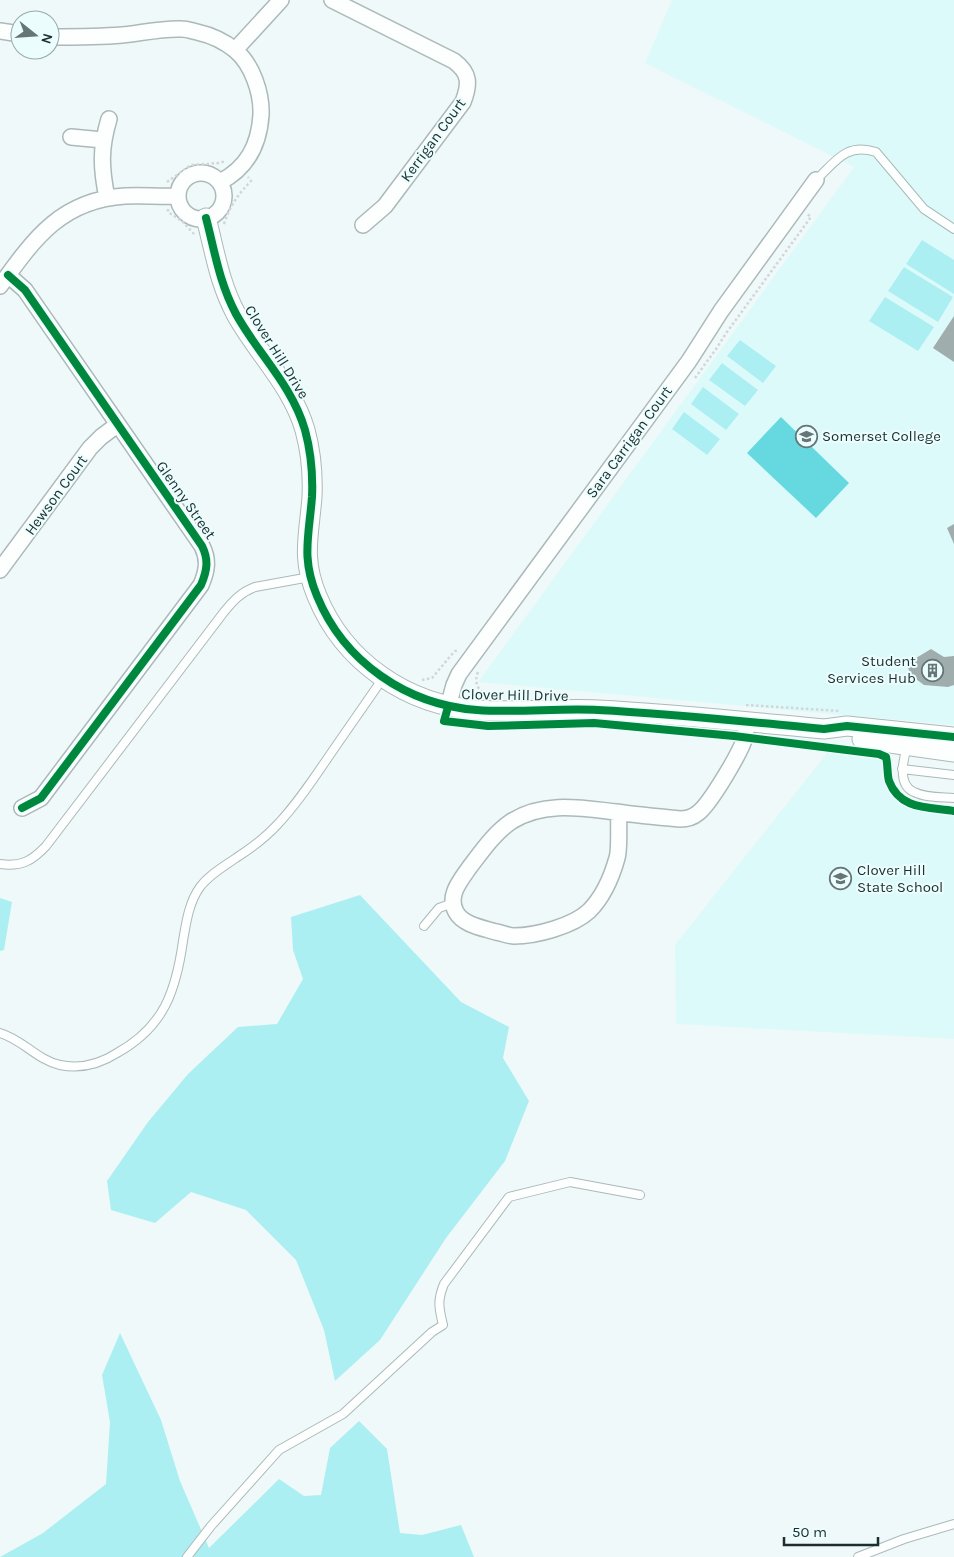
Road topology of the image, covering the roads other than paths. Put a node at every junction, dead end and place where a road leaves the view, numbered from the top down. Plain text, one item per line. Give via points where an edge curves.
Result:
1 (281, 0) edge
2 (332, 0) edge
3 (60, 36) edge
4 (235, 50) junction
5 (110, 119) dead end
6 (71, 137) dead end
7 (103, 140) junction
8 (816, 180) joint
9 (220, 182) junction
10 (171, 196) junction
11 (107, 198) junction
12 (363, 226) dead end
13 (203, 227) junction
14 (954, 229) edge
15 (4, 280) edge
16 (117, 425) junction
17 (0, 570) edge
18 (310, 577) junction
19 (383, 678) junction
20 (448, 707) junction
21 (747, 722) junction
22 (954, 737) edge
23 (913, 740) junction
24 (954, 752) edge
25 (902, 769) junction
26 (954, 775) edge
27 (954, 798) edge
28 (22, 808) dead end
29 (619, 813) junction
30 (0, 864) edge
31 (453, 903) junction
32 (424, 926) dead end
33 (0, 1033) edge
34 (640, 1195) dead end
35 (954, 1524) edge
36 (187, 1557) edge
37 (858, 1557) edge

1 - 4 street
2 - 12 street, Kerrigan Court via 454,61 463,68 467,77 468,89 463,102 385,206
3 - 4 street via 123,35 184,29 210,36
4 - 9 street via 257,87 260,121 250,155 234,175
5 - 7 street
6 - 7 street
7 - 11 street
8 - 14 lane via 850,149 876,152 924,209
8 - 20 street, Sara Carrigan Court via 689,361 459,674
9 - 10 street via 208,174 194,174
9 - 13 street via 223,204
10 - 11 street
10 - 13 street via 187,214 200,218
11 - 15 street via 62,216 42,232
13 - 18 street, Clover Hill Drive via 227,295 248,334 286,388 305,430 312,473 306,538
15 - 16 street, Glenny Street via 25,290
16 - 17 street, Hewson Court via 90,448
16 - 28 street, Glenny Street via 202,546 206,555 206,574 41,798
18 - 19 street, Clover Hill Drive via 321,605 340,637
18 - 30 lane via 256,587 238,595 46,846 37,856 22,864
19 - 20 street, Clover Hill Drive via 420,698
19 - 33 lane via 290,812 262,839 200,887 188,914 174,987 158,1019 143,1034 104,1061 71,1067 47,1060 14,1038
20 - 21 street, Clover Hill Drive via 478,711 596,710
21 - 23 street, Clover Hill Drive via 824,729 847,726
21 - 29 street via 738,755 707,804 697,814 680,819
22 - 23 street, Clover Hill Drive
23 - 24 street, Clover Hill Drive
23 - 25 lane
25 - 26 lane
25 - 27 lane via 907,787 913,792
29 - 31 street via 554,808 533,811 513,820 476,858 455,889
29 - 31 street via 618,856 610,879 588,912 572,922 552,930 513,936 466,921 455,911
31 - 32 lane via 439,908
34 - 36 lane via 570,1182 509,1197 444,1284 438,1308 443,1326 432,1332 343,1414 280,1450
35 - 37 lane

